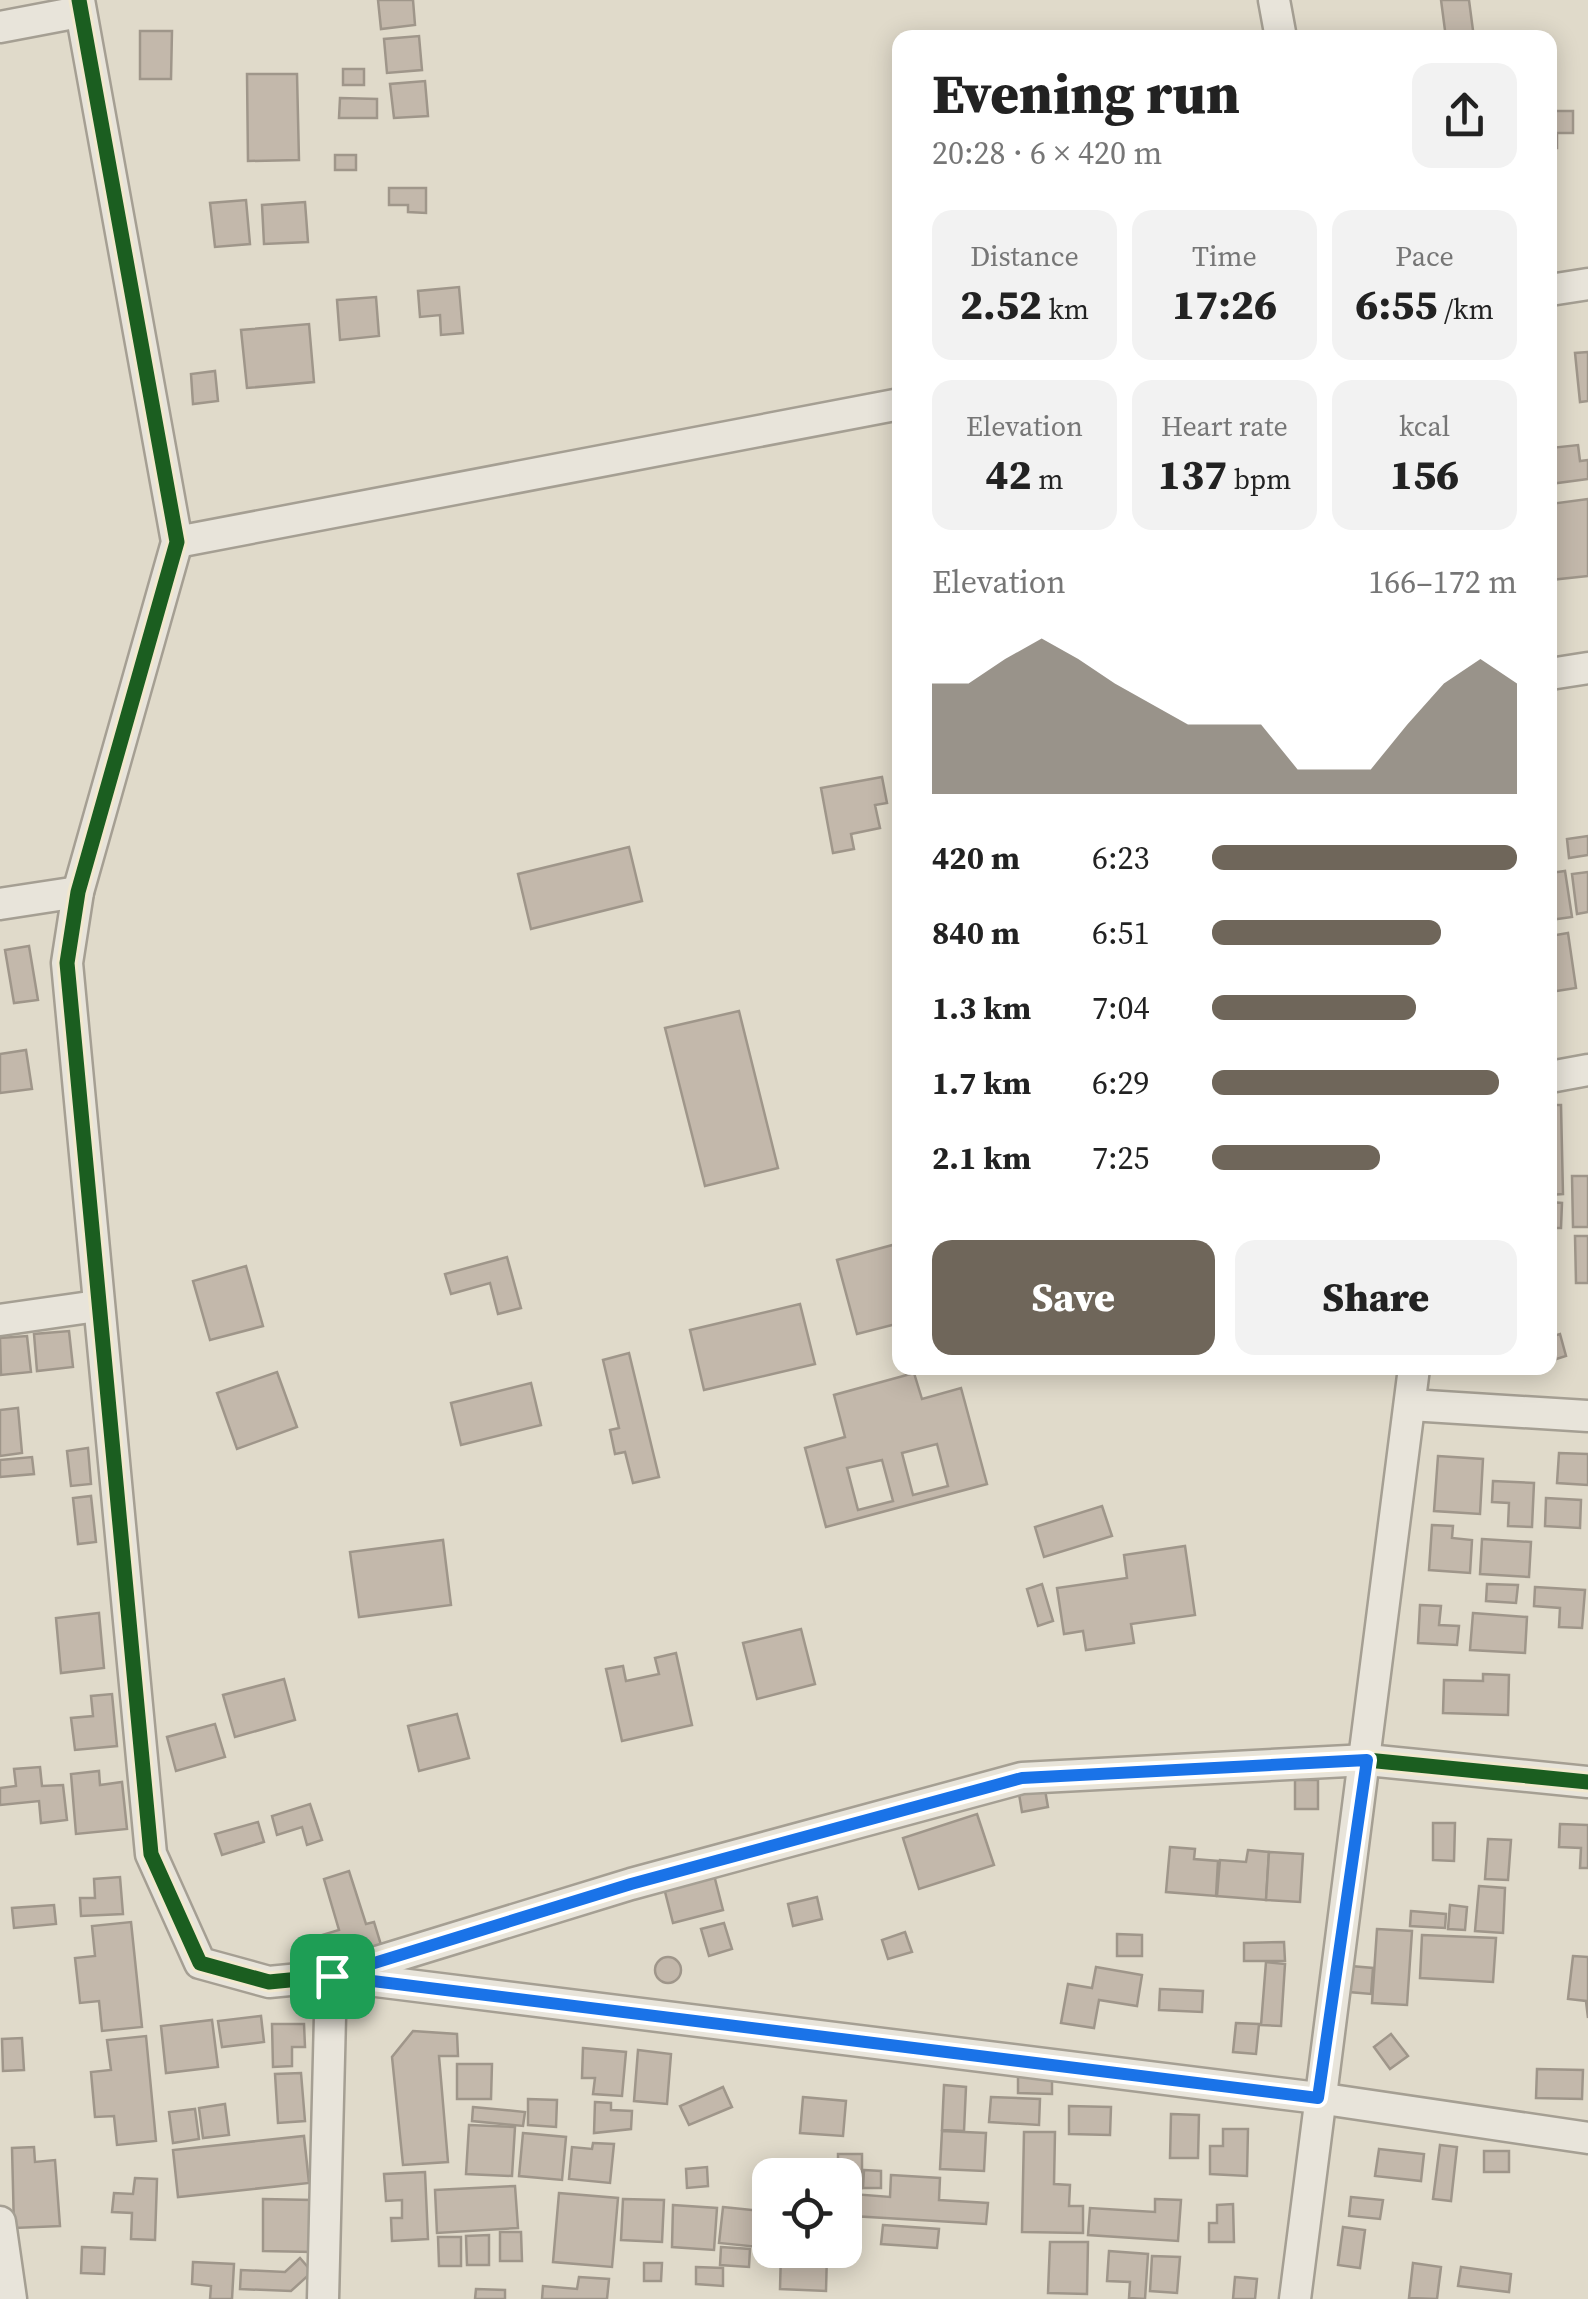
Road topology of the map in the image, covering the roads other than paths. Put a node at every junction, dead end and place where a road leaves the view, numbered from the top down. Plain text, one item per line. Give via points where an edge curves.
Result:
1 (1274, 0) edge
2 (79, 6) edge
3 (0, 27) edge
4 (1280, 30) edge
5 (1588, 284) edge
6 (1557, 289) edge
7 (892, 406) edge
8 (177, 542) junction
9 (1588, 668) edge
10 (1557, 673) edge
11 (78, 892) junction
12 (0, 904) edge
13 (1588, 1070) edge
14 (1557, 1076) edge
15 (97, 1306) junction
16 (0, 1320) edge
17 (1413, 1375) edge
18 (1410, 1405) junction
19 (1588, 1416) edge
20 (1367, 1760) junction
21 (1588, 1782) edge
22 (332, 1976) junction
23 (1318, 2098) junction
24 (1588, 2138) edge
25 (0, 2222) edge
26 (11, 2299) edge
27 (323, 2299) edge
28 (1295, 2299) edge

1 - 4 street
2 - 3 street
2 - 8 street
5 - 6 street
7 - 8 street
8 - 11 street
9 - 10 street
11 - 12 street
11 - 15 street via 67,964
13 - 14 street
15 - 16 street
15 - 22 street via 152,1854 200,1963 269,1982
17 - 18 street
18 - 19 street
18 - 20 street
20 - 21 street
20 - 22 street via 1022,1778 631,1884
20 - 23 street
22 - 23 street
22 - 27 street
23 - 24 street
23 - 28 street
25 - 26 street

